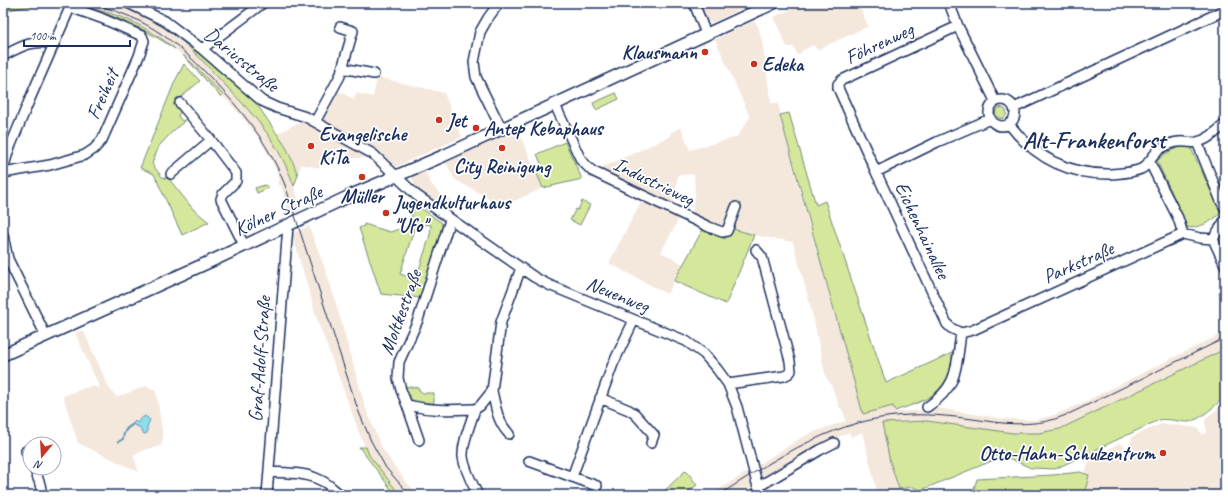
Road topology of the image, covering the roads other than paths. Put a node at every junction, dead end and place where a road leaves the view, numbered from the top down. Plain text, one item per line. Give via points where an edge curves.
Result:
1 (128, 3) edge
2 (263, 3) edge
3 (499, 3) edge
4 (694, 3) edge
5 (774, 3) edge
6 (949, 3) edge
7 (71, 5) edge
8 (1225, 10) edge
9 (958, 26) junction
10 (340, 27) dead end
11 (706, 34) junction
12 (53, 44) junction
13 (202, 49) junction
14 (3, 56) edge
15 (342, 68) junction
16 (374, 74) dead end
17 (995, 101) junction
18 (180, 103) dead end
19 (554, 105) junction
20 (1014, 108) junction
21 (990, 119) junction
22 (315, 122) junction
23 (1009, 124) junction
24 (1225, 124) edge
25 (501, 128) junction
26 (211, 140) junction
27 (1197, 142) junction
28 (1149, 161) junction
29 (3, 171) edge
30 (876, 172) junction
31 (171, 174) dead end
32 (395, 176) junction
33 (736, 207) dead end
34 (1225, 208) edge
35 (450, 220) junction
36 (1225, 220) edge
37 (288, 226) junction
38 (1183, 234) junction
39 (3, 235) edge
40 (1212, 238) junction
41 (244, 245) junction
42 (756, 250) dead end
43 (5, 260) edge
44 (1225, 265) edge
45 (521, 268) junction
46 (634, 320) junction
47 (961, 332) junction
48 (46, 336) junction
49 (3, 355) edge
50 (728, 384) junction
51 (492, 391) junction
52 (600, 398) junction
53 (407, 405) junction
54 (927, 407) dead end
55 (475, 409) junction
56 (509, 434) dead end
57 (419, 440) dead end
58 (651, 443) dead end
59 (834, 443) dead end
60 (529, 461) dead end
61 (269, 472) junction
62 (37, 476) edge
63 (572, 477) junction
64 (597, 486) dead end
65 (759, 491) edge
66 (42, 495) edge
67 (267, 495) edge
68 (341, 495) edge
69 (478, 495) edge

1 - 13 street, Dariusstraße via 165,21
2 - 13 street
3 - 25 street via 480,32 474,62 476,77
4 - 11 street
5 - 11 main road, Kölner Straße
6 - 9 street
7 - 12 street
7 - 29 street, Freiheit via 142,36 144,41 139,56 102,140 94,149 85,155 50,165
8 - 20 street
9 - 17 street
9 - 30 street, Föhrenweg via 838,84
10 - 15 street via 353,31
11 - 19 main road, Kölner Straße
12 - 14 street via 36,42
12 - 29 street via 15,133
13 - 22 street, Dariusstraße via 262,101
15 - 16 street
15 - 22 street
17 - 20 street via 1006,100
17 - 21 street via 989,110
18 - 26 street
19 - 25 main road, Kölner Straße
19 - 33 street, Industrieweg via 581,160 592,171 722,232 727,230
20 - 23 street via 1014,117
21 - 23 street via 999,126
21 - 30 street, Eichenhainallee
22 - 32 street, Dariusstraße via 373,154
23 - 28 street via 1037,153 1079,172 1122,173 1139,170
24 - 27 street via 1213,135
25 - 32 main road, Kölner Straße
26 - 31 street via 183,160
26 - 41 street via 236,173 236,182 222,194 221,199
27 - 28 street via 1174,142 1162,148
27 - 34 street
28 - 38 street via 1178,218
30 - 47 street, Eichenhainallee via 947,324
32 - 35 street, Neuenweg via 414,194
32 - 37 main road, Kölner Straße
35 - 45 street, Neuenweg
35 - 53 street, Moltkestraße via 418,320 399,362 398,378
36 - 40 street
37 - 41 main road, Kölner Straße
37 - 61 street, Graf-Adolf-Straße
38 - 40 street
38 - 47 street, Parkstraße via 974,330
39 - 43 street
40 - 44 street
41 - 48 main road, Kölner Straße
42 - 50 street via 762,257 791,371 784,376
43 - 48 street
45 - 46 street, Neuenweg via 547,284
45 - 51 street via 501,322
46 - 50 street, Neuenweg via 686,341 704,354
46 - 52 street
47 - 54 street via 956,372 952,382 946,392
48 - 49 main road, Kölner Straße
50 - 65 street, Neuenweg via 737,407
51 - 55 street
51 - 56 street via 498,417 502,427
52 - 58 street via 635,414 654,435
52 - 63 street
53 - 55 street via 437,410
53 - 57 street, Moltkestraße
55 - 69 street via 463,456 468,476
59 - 65 street
60 - 63 street
61 - 67 street, Graf-Adolf-Straße
61 - 68 street via 313,477
62 - 66 street
63 - 64 street

